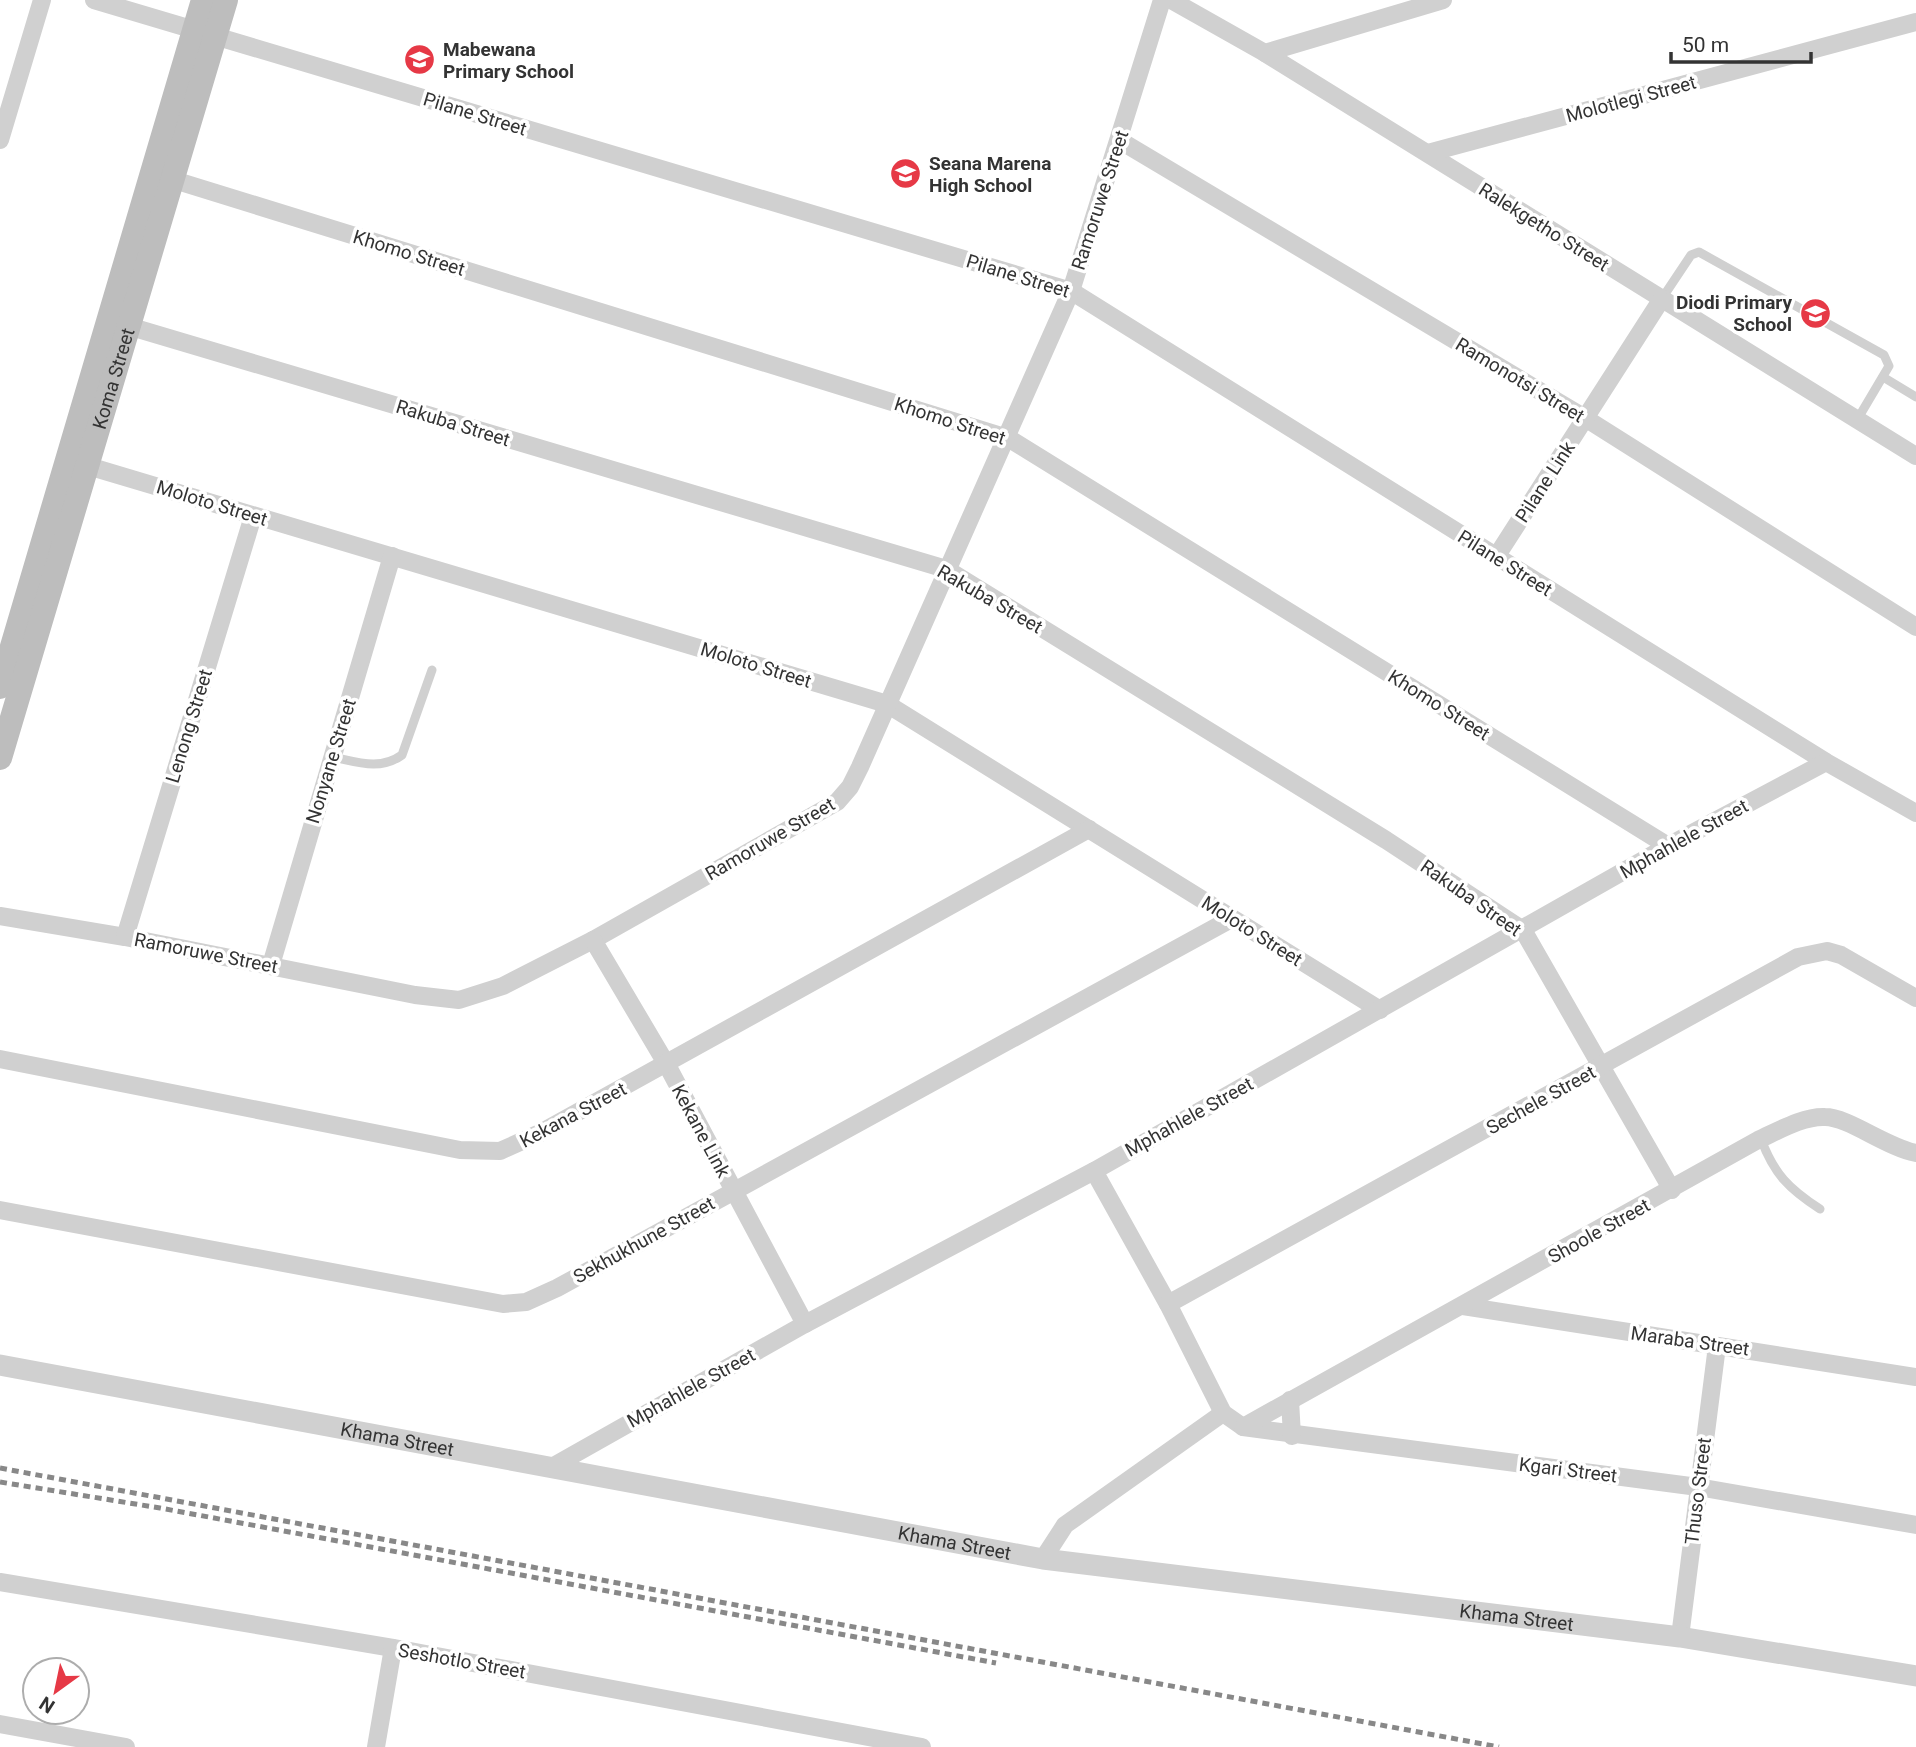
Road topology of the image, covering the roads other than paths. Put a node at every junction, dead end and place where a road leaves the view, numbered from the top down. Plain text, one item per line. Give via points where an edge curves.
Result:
1 (42, 0) edge
2 (94, 0) edge
3 (203, 0) edge
4 (226, 0) edge
5 (1162, 0) edge
6 (1171, 0) edge
7 (1443, 0) edge
8 (1916, 22) edge
9 (205, 32) junction
10 (1265, 53) junction
11 (0, 140) edge
12 (1119, 140) junction
13 (1428, 153) junction
14 (162, 176) junction
15 (1071, 291) junction
16 (1661, 300) junction
17 (118, 323) junction
18 (1883, 377) junction
19 (1916, 397) edge
20 (1586, 418) junction
21 (1857, 420) junction
22 (1009, 438) junction
23 (1916, 456) edge
24 (78, 463) junction
25 (253, 516) junction
26 (392, 556) junction
27 (1496, 557) junction
28 (946, 569) junction
29 (1916, 627) edge
30 (432, 670) dead end
31 (0, 687) edge
32 (887, 704) junction
33 (332, 757) junction
34 (0, 758) edge
35 (1826, 762) junction
36 (1916, 813) edge
37 (1089, 829) junction
38 (1668, 846) junction
39 (0, 916) edge
40 (1231, 919) junction
41 (1523, 930) junction
42 (125, 937) junction
43 (593, 940) junction
44 (271, 965) junction
45 (1916, 998) edge
46 (1380, 1010) junction
47 (0, 1059) edge
48 (667, 1065) junction
49 (1601, 1067) junction
50 (1761, 1139) junction
51 (1916, 1153) edge
52 (1094, 1171) junction
53 (1672, 1190) junction
54 (733, 1192) junction
55 (1820, 1209) dead end
56 (0, 1210) edge
57 (1168, 1304) junction
58 (1463, 1307) junction
59 (806, 1324) junction
60 (1717, 1346) junction
61 (0, 1365) edge
62 (1916, 1377) edge
63 (1290, 1400) junction
64 (1223, 1413) junction
65 (1243, 1427) junction
66 (1292, 1436) junction
67 (550, 1468) junction
68 (1698, 1487) junction
69 (1916, 1525) edge
70 (1043, 1559) junction
71 (0, 1582) edge
72 (1680, 1637) junction
73 (393, 1648) junction
74 (1916, 1676) edge
75 (0, 1724) edge
76 (126, 1747) edge
77 (376, 1747) edge
78 (922, 1747) edge

1 - 11 street
2 - 9 street, Pilane Street
3 - 9 main road, Koma Street
4 - 9 main road, Koma Street
5 - 12 street, Ramoruwe Street
6 - 10 street, Ralekgetho Street
7 - 10 street
8 - 13 street, Molotlegi Street
9 - 14 main road, Koma Street
9 - 15 street, Pilane Street
10 - 13 street, Ralekgetho Street
12 - 15 street, Ramoruwe Street
12 - 20 street, Ramonotsi Street
13 - 16 street, Ralekgetho Street
14 - 17 main road, Koma Street
14 - 22 street, Khomo Street
15 - 22 street, Ramoruwe Street
15 - 27 street, Pilane Street
16 - 18 lane via 1691,255 1699,252 1884,355 1889,366
16 - 20 street, Pilane Link
16 - 21 street, Ralekgetho Street
17 - 24 main road, Koma Street
17 - 28 street, Rakuba Street
18 - 19 lane
18 - 21 lane
20 - 27 street, Pilane Link
20 - 29 street, Ramonotsi Street
21 - 23 street, Ralekgetho Street
22 - 28 street, Ramoruwe Street
22 - 38 street, Khomo Street
24 - 25 street, Moloto Street
24 - 31 main road, Koma Street
24 - 34 main road, Koma Street
25 - 26 street, Moloto Street
25 - 42 street, Lenong Street
26 - 32 street, Moloto Street
26 - 33 street, Nonyane Street
27 - 35 street, Pilane Street
28 - 32 street, Ramoruwe Street
28 - 41 street, Rakuba Street via 1386,840
30 - 33 lane via 402,755 379,765
32 - 37 street, Moloto Street
32 - 43 street, Ramoruwe Street via 850,787 837,802
33 - 44 street, Nonyane Street
35 - 36 street, Pilane Street
35 - 38 street, Mphahlele Street
37 - 40 street, Moloto Street
37 - 48 street, Kekana Street
38 - 41 street, Mphahlele Street
39 - 42 street, Ramoruwe Street
40 - 46 street, Moloto Street
40 - 54 street, Sekhukhune Street
41 - 46 street, Mphahlele Street
41 - 49 street, Rakuba Street
42 - 44 street, Ramoruwe Street
43 - 44 street, Ramoruwe Street via 503,986 459,1000
43 - 48 street, Kekane Link
45 - 49 street, Sechele Street via 1841,955 1811,952
46 - 52 street, Mphahlele Street
47 - 48 street, Kekana Street via 485,1152 514,1146
48 - 54 street, Kekane Link
49 - 53 street, Rakuba Street
49 - 57 street, Sechele Street
50 - 51 street, Shoole Street via 1826,1116 1888,1146
50 - 53 street, Shoole Street
50 - 55 lane via 1790,1189
52 - 57 street, Kgari Street
52 - 59 street, Mphahlele Street
53 - 58 street, Shoole Street
54 - 56 street, Sekhukhune Street via 538,1298 514,1305
54 - 59 street, Kekane Link
57 - 64 street, Kgari Street
58 - 60 street, Maraba Street
58 - 63 street, Shoole Street
59 - 67 street, Mphahlele Street
60 - 62 street, Maraba Street
60 - 68 street, Thuso Street
61 - 67 street, Khama Street
63 - 65 street, Shoole Street
63 - 66 street
64 - 65 street, Kgari Street
64 - 70 street via 1065,1525
65 - 66 street, Kgari Street
66 - 68 street, Kgari Street
67 - 70 street, Khama Street
68 - 69 street, Kgari Street
68 - 72 street, Thuso Street
70 - 72 street, Khama Street
71 - 73 street, Seshotlo Street
72 - 74 street, Khama Street
73 - 77 street
73 - 78 street, Seshotlo Street
75 - 76 street

